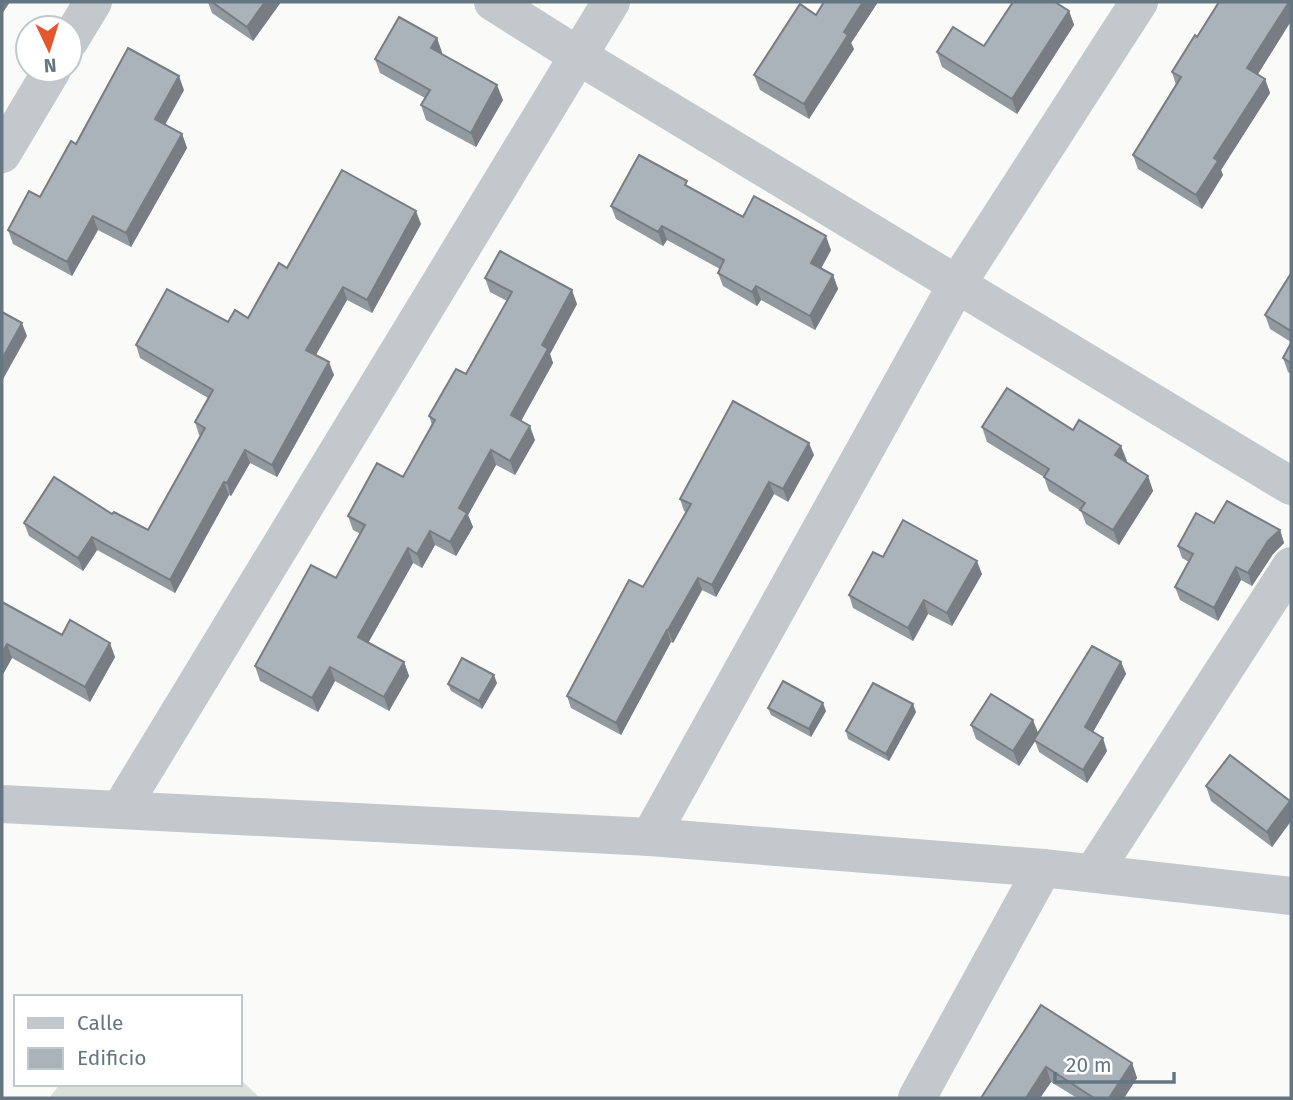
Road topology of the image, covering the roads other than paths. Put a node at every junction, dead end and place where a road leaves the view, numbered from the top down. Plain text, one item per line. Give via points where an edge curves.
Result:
1 (493, 2) edge
2 (611, 2) edge
3 (1139, 2) edge
4 (577, 55) junction
5 (44, 84) edge
6 (2, 154) edge
7 (957, 284) junction
8 (1291, 486) edge
9 (1291, 566) edge
10 (2, 804) edge
11 (120, 810) junction
12 (650, 837) junction
13 (1043, 868) junction
14 (1093, 873) junction
15 (1291, 896) edge
16 (917, 1098) edge

1 - 4 street
2 - 4 street
3 - 7 street
4 - 7 street
4 - 11 street
5 - 6 street
7 - 8 street
7 - 12 street
9 - 14 street
10 - 11 street
11 - 12 street
12 - 13 street
13 - 14 street
13 - 16 street
14 - 15 street

